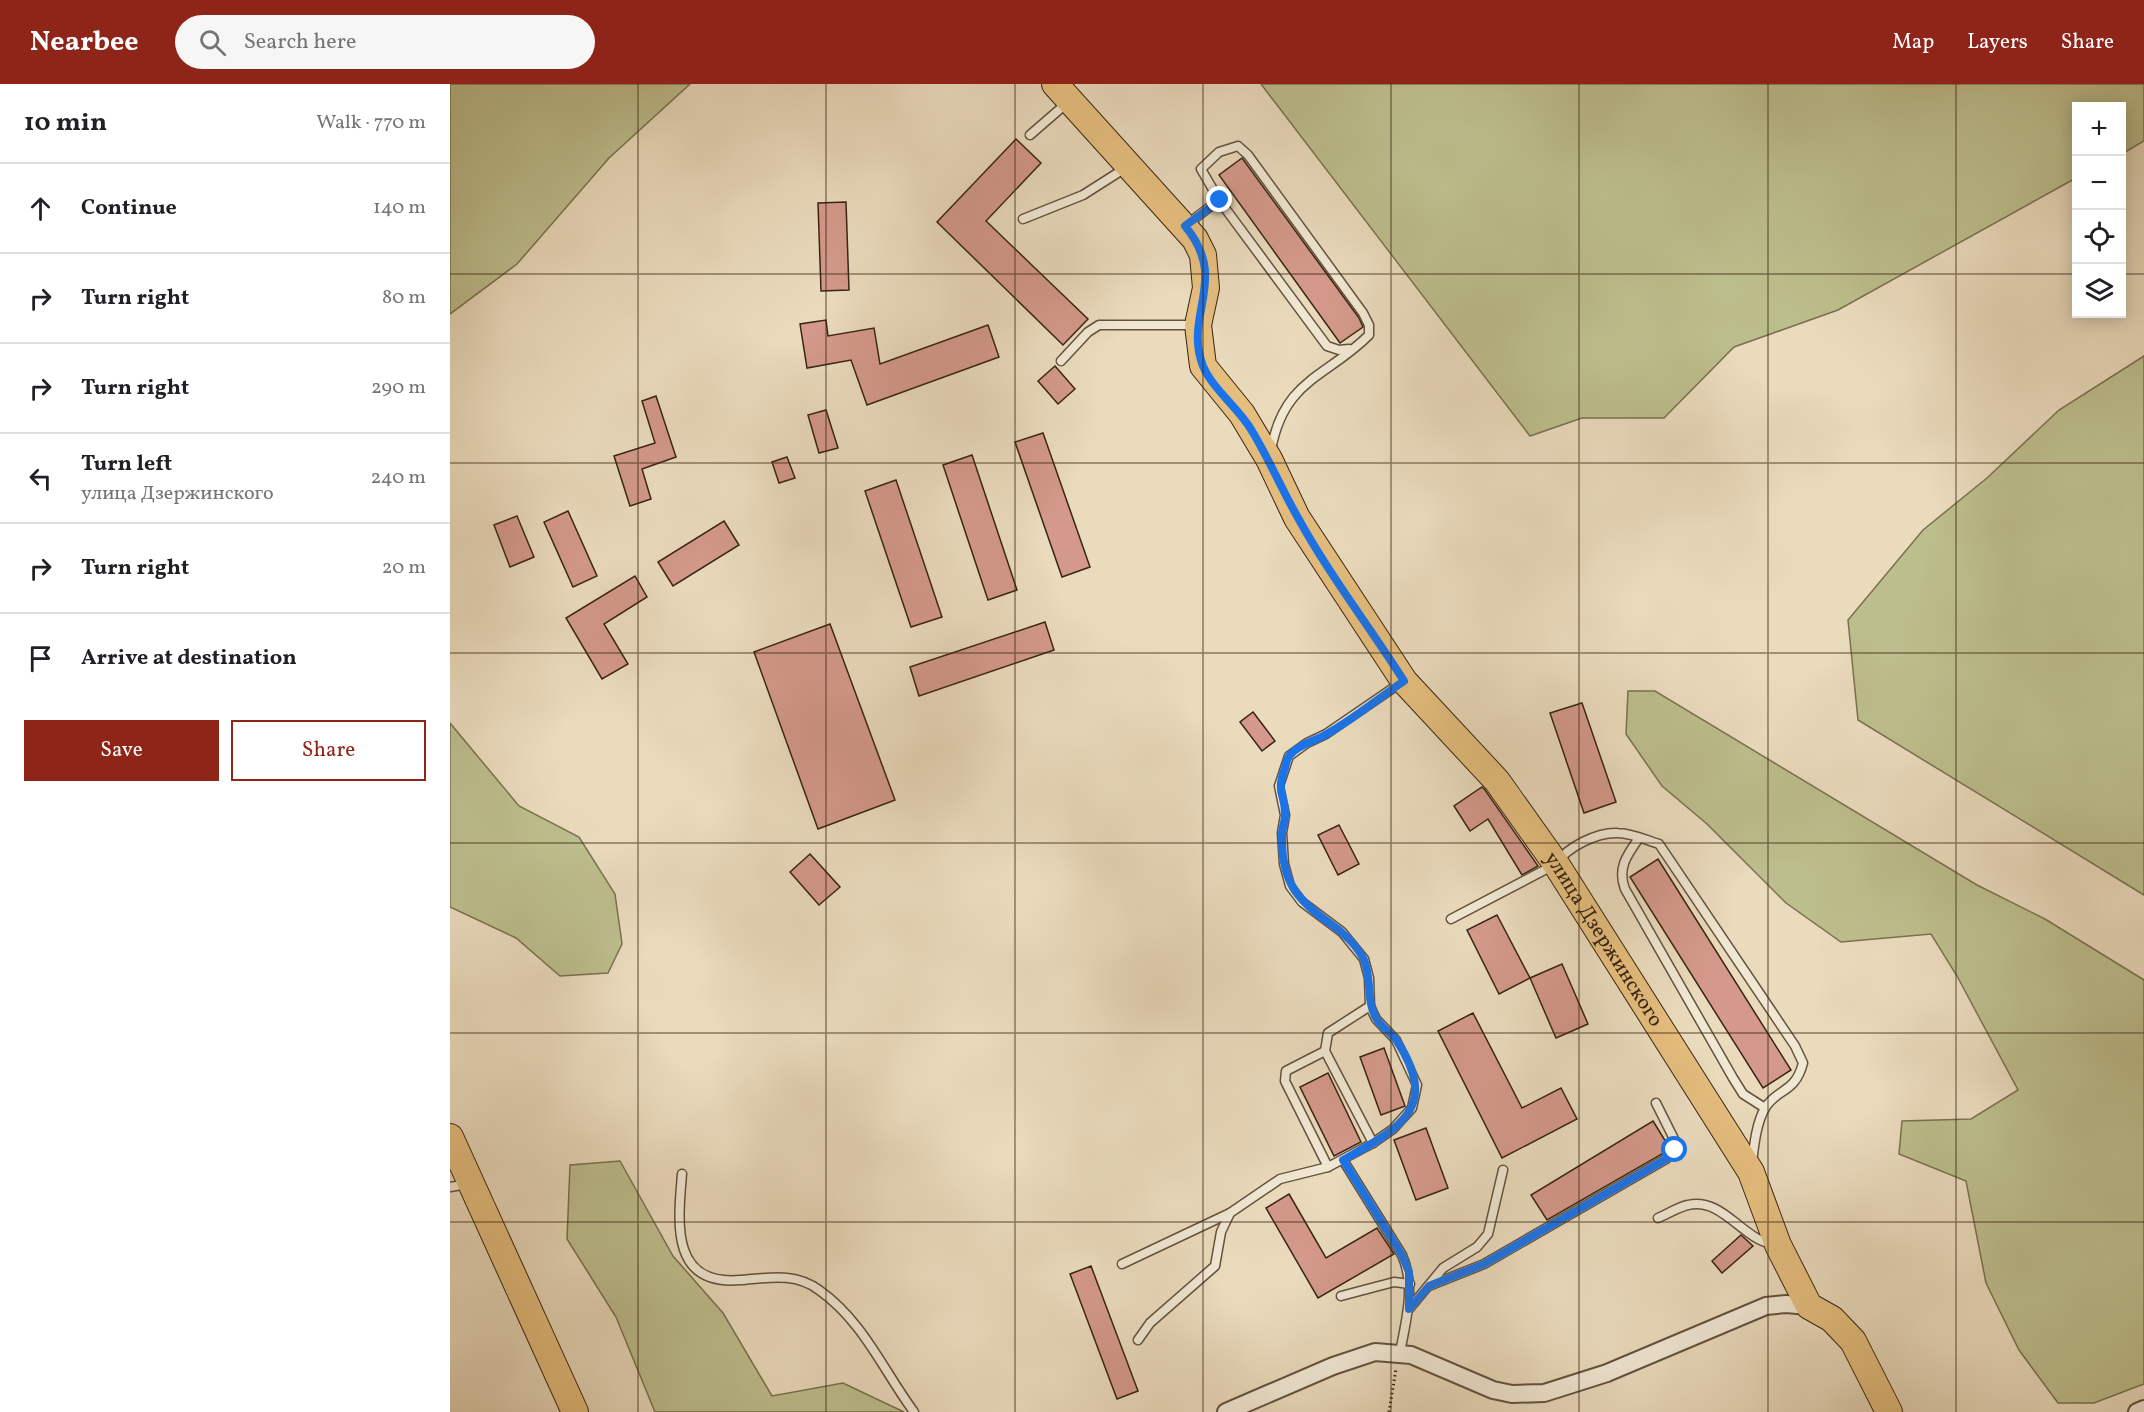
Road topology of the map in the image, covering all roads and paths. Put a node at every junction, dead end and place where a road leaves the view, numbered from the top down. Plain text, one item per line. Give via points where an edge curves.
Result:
1 (1063, 92) edge
2 (1030, 135) dead end
3 (1127, 166) junction
4 (1220, 200) junction
5 (1023, 219) dead end
6 (1185, 226) junction
7 (1198, 326) junction
8 (1353, 348) junction
9 (1061, 361) dead end
10 (1269, 459) junction
11 (1404, 681) junction
12 (1639, 838) junction
13 (1556, 864) junction
14 (1451, 919) dead end
15 (1370, 1005) junction
16 (1325, 1051) junction
17 (1656, 1103) dead end
18 (1765, 1108) junction
19 (450, 1137) edge
20 (1373, 1143) junction
21 (1343, 1160) junction
22 (1329, 1167) junction
23 (1503, 1170) dead end
24 (1751, 1172) junction
25 (682, 1174) dead end
26 (461, 1185) edge
27 (1230, 1213) junction
28 (1658, 1218) dead end
29 (1778, 1245) junction
30 (1122, 1264) dead end
31 (1410, 1284) junction
32 (1429, 1286) junction
33 (1341, 1296) dead end
34 (1809, 1306) junction
35 (1409, 1309) junction
36 (1138, 1340) dead end
37 (1400, 1353) junction
38 (2144, 1408) edge
39 (1234, 1410) edge
40 (575, 1412) edge
41 (914, 1412) edge
42 (1389, 1412) edge
43 (1889, 1412) edge
44 (2137, 1412) edge

1 - 2 lane
1 - 3 main road, улица Дзержинского
3 - 5 lane via 1083,195
3 - 6 main road, улица Дзержинского
4 - 6 lane
4 - 8 lane via 1327,346 1339,350
4 - 8 lane via 1202,169 1219,152 1238,146 1363,313 1369,335
6 - 7 main road, улица Дзержинского via 1203,255 1206,288
7 - 9 lane via 1099,325
7 - 10 main road, улица Дзержинского via 1203,366 1242,414
8 - 10 lane via 1287,404 1278,419
10 - 11 main road, улица Дзержинского via 1297,518
11 - 13 main road, улица Дзержинского via 1497,781
11 - 15 lane via 1289,756 1279,786 1285,815 1284,864 1290,886 1302,902 1342,932 1364,959
12 - 13 lane via 1617,833 1597,837 1563,853
12 - 18 lane via 1621,870 1624,889 1732,1078 1743,1094
12 - 18 lane via 1659,844 1667,853 1803,1063 1794,1084
13 - 14 lane
13 - 24 main road, улица Дзержинского
15 - 16 lane via 1328,1033
15 - 20 lane via 1376,1019 1396,1040 1417,1086 1412,1108
16 - 20 lane
16 - 22 lane via 1286,1071 1285,1081
17 - 32 lane via 1676,1143 1666,1159 1484,1264
18 - 24 lane
19 - 26 main road
20 - 21 lane
21 - 22 lane
21 - 31 lane via 1402,1255
22 - 27 lane via 1280,1179
23 - 32 lane via 1488,1234 1477,1247 1443,1268
24 - 29 main road, улица Дзержинского
25 - 41 lane via 679,1232 681,1246 694,1269 737,1280 792,1278 819,1290 854,1322 879,1354
26 - 40 main road
27 - 30 lane
27 - 36 lane via 1221,1232 1215,1266 1150,1323
28 - 29 lane via 1701,1203 1714,1207 1756,1239
29 - 34 main road, улица Дзержинского
31 - 33 lane via 1394,1282
31 - 35 lane
32 - 35 lane
34 - 37 street via 1766,1306 1607,1373 1544,1393 1520,1395 1493,1390 1437,1364
34 - 43 main road via 1832,1319 1853,1341
35 - 37 lane
37 - 39 street via 1359,1356
37 - 42 path
38 - 44 street

